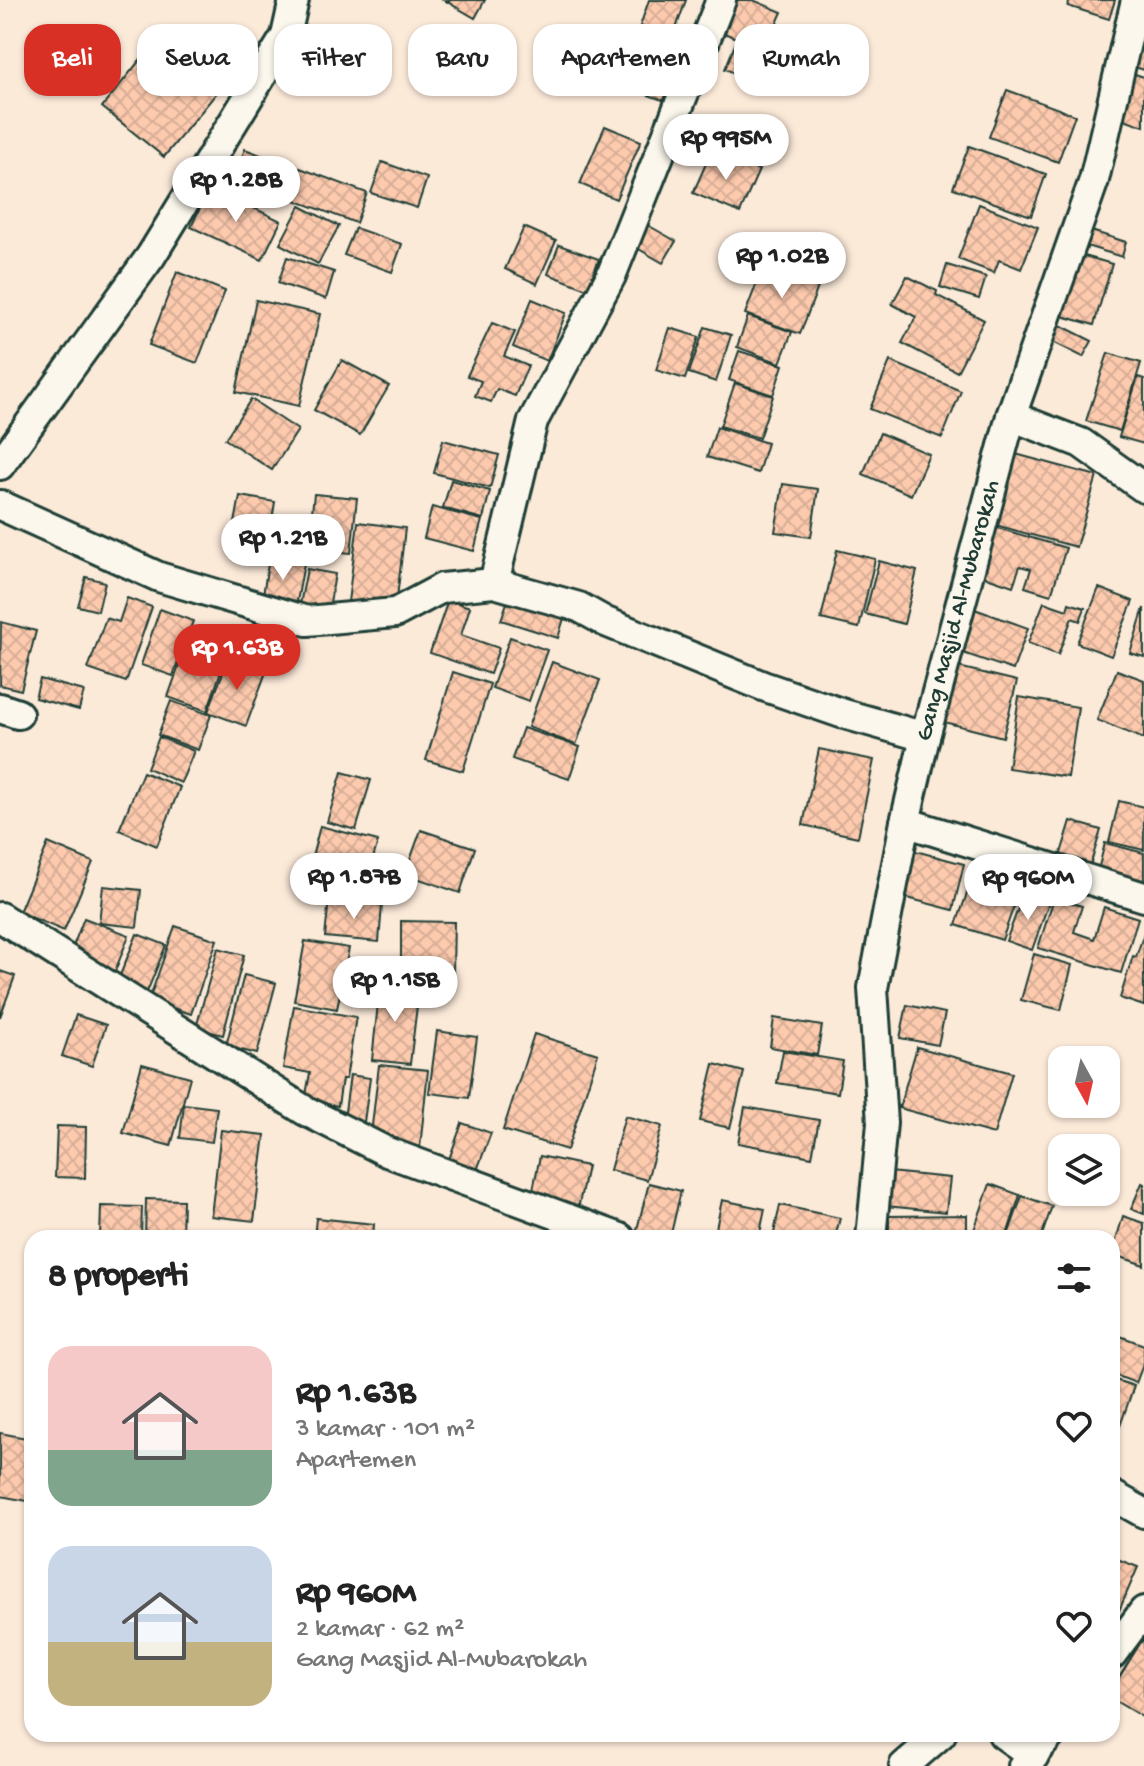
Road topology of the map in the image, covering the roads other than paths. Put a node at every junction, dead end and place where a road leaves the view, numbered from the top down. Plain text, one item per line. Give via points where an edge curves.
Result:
1 (294, 0) edge
2 (721, 0) edge
3 (1136, 0) edge
4 (1011, 416) junction
5 (0, 465) edge
6 (1144, 488) edge
7 (0, 505) edge
8 (494, 583) junction
9 (925, 737) junction
10 (905, 822) junction
11 (1144, 897) edge
12 (0, 917) edge
13 (598, 1230) edge
14 (872, 1230) edge
15 (1120, 1500) edge
16 (1144, 1513) edge
17 (1144, 1611) edge
18 (1120, 1643) edge
19 (932, 1742) edge
20 (1018, 1742) edge
21 (1036, 1752) edge
22 (904, 1766) edge

1 - 5 street via 286,36 151,256
2 - 8 street via 611,276 533,421
3 - 4 street, Gang Masjid Al-Mubarokah via 1094,180
4 - 6 street via 1081,443
4 - 9 street, Gang Masjid Al-Mubarokah
7 - 8 street via 159,577 307,621 395,613 442,588
8 - 9 street via 579,607 776,691
9 - 10 street, Gang Masjid Al-Mubarokah
10 - 11 street
10 - 14 street, Gang Masjid Al-Mubarokah via 873,988 882,1123
12 - 13 street via 304,1110 387,1152
15 - 16 street
17 - 18 street
19 - 22 street
20 - 21 street

